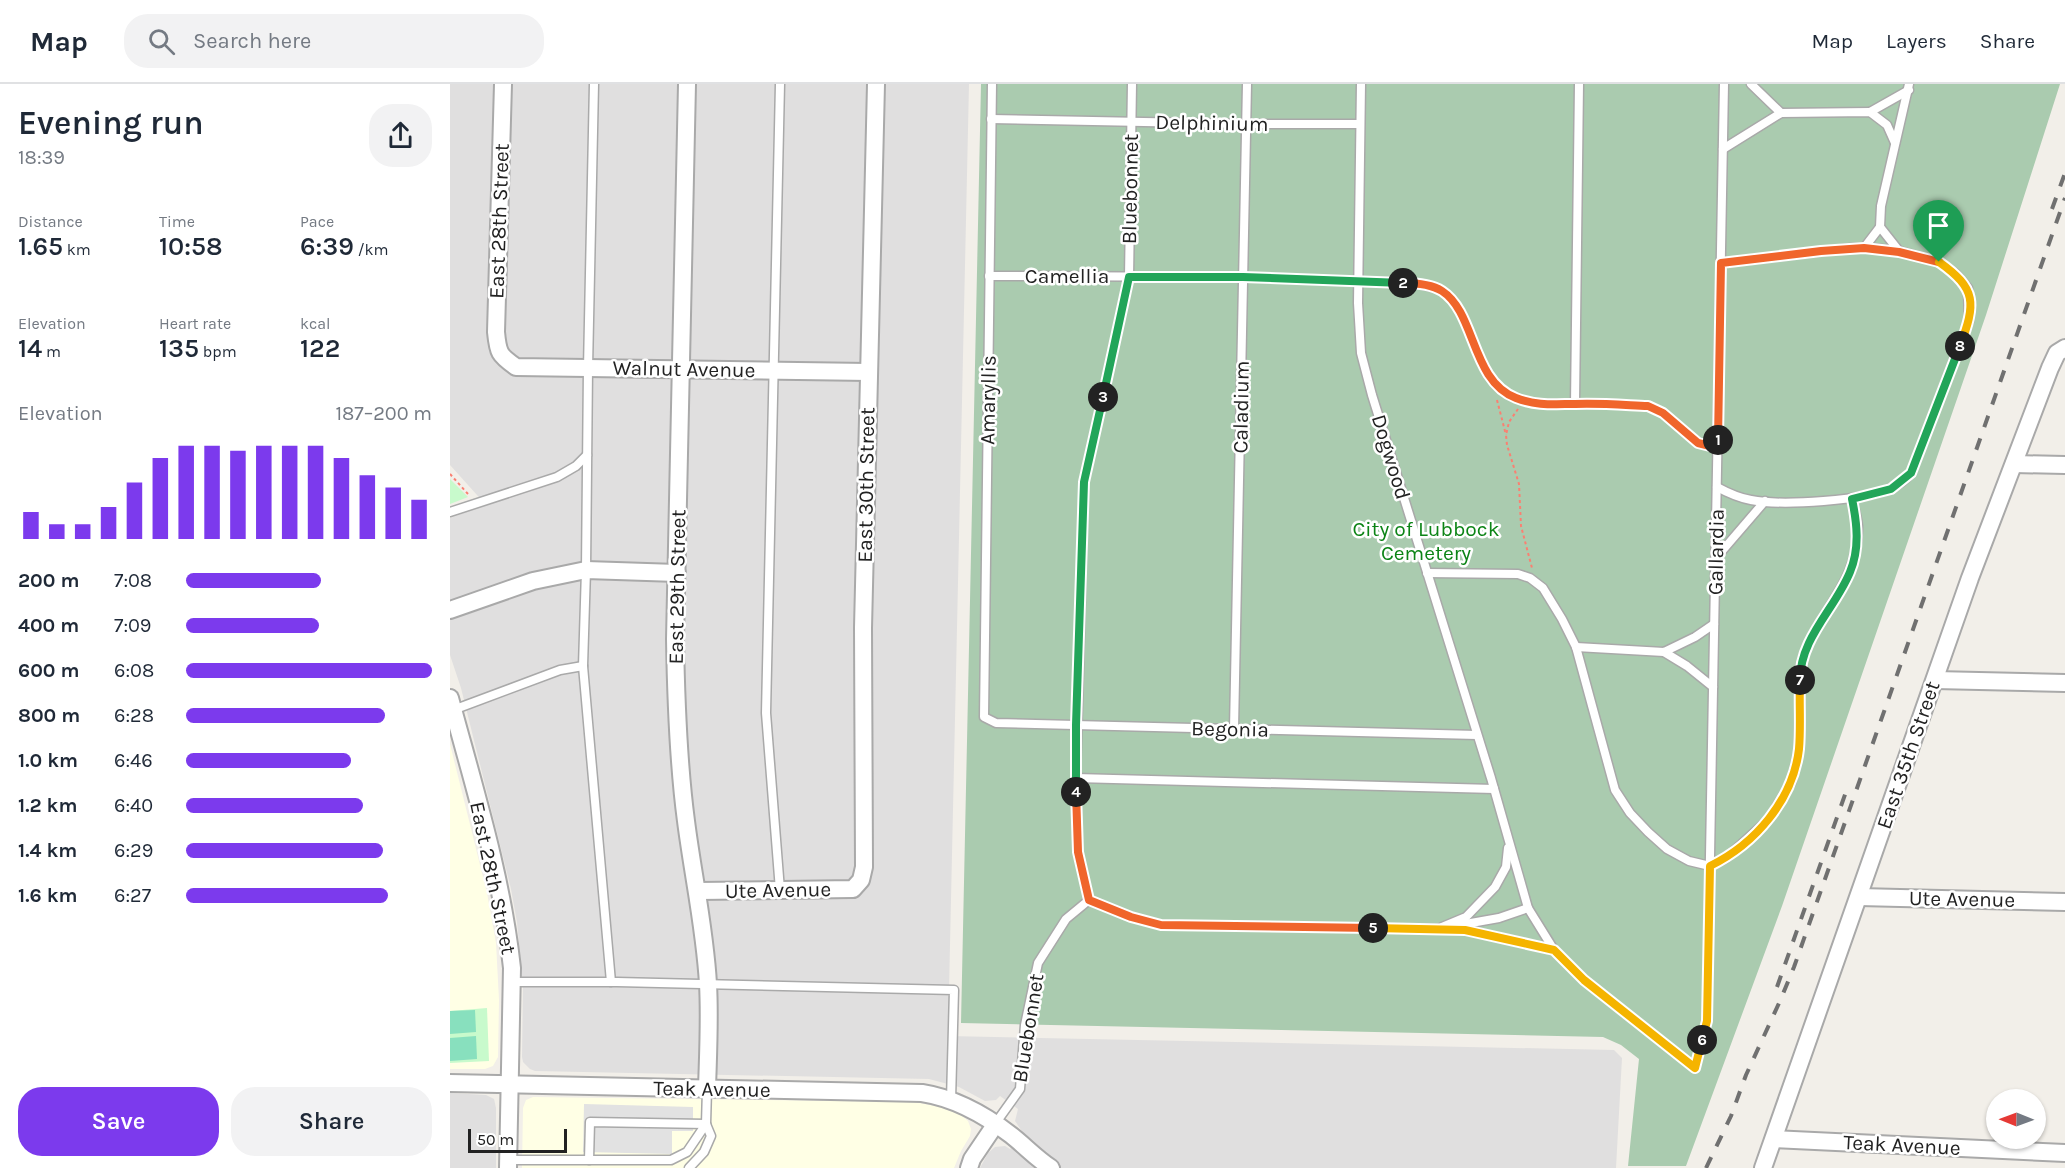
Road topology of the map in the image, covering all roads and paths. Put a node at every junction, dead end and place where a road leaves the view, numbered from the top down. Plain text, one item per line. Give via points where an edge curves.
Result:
1 (503, 84) edge
2 (594, 84) edge
3 (687, 84) edge
4 (780, 84) edge
5 (876, 84) edge
6 (992, 84) edge
7 (1132, 84) edge
8 (1247, 84) edge
9 (1361, 84) edge
10 (1579, 84) edge
11 (1724, 84) edge
12 (1751, 84) edge
13 (1909, 87) edge
14 (1870, 112) junction
15 (1781, 113) junction
16 (991, 119) junction
17 (1131, 122) junction
18 (1246, 124) junction
19 (1360, 124) junction
20 (1895, 143) junction
21 (1723, 149) junction
22 (1880, 227) junction
23 (1864, 248) junction
24 (1899, 252) junction
25 (1721, 263) junction
26 (989, 276) junction
27 (1129, 277) junction
28 (1243, 277) junction
29 (1357, 282) junction
30 (2065, 348) edge
31 (502, 357) joint
32 (588, 368) junction
33 (682, 369) junction
34 (774, 370) junction
35 (869, 372) junction
36 (1498, 386) junction
37 (1528, 401) junction
38 (1575, 404) junction
39 (1506, 435) junction
40 (1718, 448) junction
41 (587, 455) junction
42 (2014, 464) junction
43 (2065, 465) edge
44 (450, 474) edge
45 (1717, 487) junction
46 (1852, 499) junction
47 (1765, 501) junction
48 (476, 502) junction
49 (450, 512) edge
50 (1716, 558) junction
51 (586, 570) junction
52 (677, 573) junction
53 (1427, 573) junction
54 (1536, 582) junction
55 (450, 610) edge
56 (1714, 624) junction
57 (1576, 647) junction
58 (1664, 652) junction
59 (583, 666) junction
60 (1935, 680) junction
61 (2065, 683) edge
62 (1713, 687) junction
63 (452, 704) edge
64 (984, 717) joint
65 (1076, 725) junction
66 (1234, 729) junction
67 (1477, 735) junction
68 (1076, 778) junction
69 (1494, 789) junction
70 (1509, 844) junction
71 (1710, 866) junction
72 (857, 885) joint
73 (780, 890) junction
74 (698, 891) junction
75 (1859, 897) junction
76 (1089, 900) junction
77 (2065, 902) edge
78 (1528, 908) junction
79 (1439, 929) junction
80 (1554, 950) junction
81 (610, 981) junction
82 (512, 982) junction
83 (708, 984) junction
84 (1707, 1021) joint
85 (450, 1083) edge
86 (510, 1085) junction
87 (707, 1089) junction
88 (951, 1100) junction
89 (706, 1124) junction
90 (995, 1125) junction
91 (1774, 1139) junction
92 (2065, 1153) edge
93 (560, 1160) junction
94 (589, 1160) junction
95 (508, 1164) edge
96 (568, 1168) edge
97 (689, 1168) edge
98 (969, 1168) edge
99 (1051, 1168) edge
100 (1763, 1168) edge

1 - 31 street, East 28th Street via 496,332
2 - 32 lane
3 - 33 street, East 29th Street
4 - 34 lane
5 - 35 street, East 30th Street
6 - 16 lane, Amaryllis
7 - 17 lane, Bluebonnet
8 - 18 lane, Caladium
9 - 19 lane, Dogwood
10 - 38 lane
11 - 21 lane, Gallardia
12 - 15 lane
13 - 14 lane
13 - 20 lane
14 - 15 lane
14 - 20 lane via 1887,125
15 - 21 lane
16 - 17 lane, Delphinium
16 - 26 lane, Amaryllis
17 - 18 lane, Delphinium
17 - 27 lane, Bluebonnet
18 - 19 lane, Delphinium
18 - 28 lane, Caladium
19 - 29 lane, Dogwood
20 - 22 lane
21 - 25 lane, Gallardia
22 - 23 lane
22 - 24 lane
23 - 24 lane
23 - 25 lane
24 - 46 lane via 1939,262 1956,274 1968,288 1970,321 1911,473 1891,489
25 - 40 lane, Gallardia
26 - 27 lane, Camellia
26 - 64 lane, Amaryllis
27 - 28 lane, Camellia
27 - 65 lane, Bluebonnet via 1084,482
28 - 29 lane, Camellia
28 - 66 lane, Caladium
29 - 36 lane, Camellia via 1412,283 1443,291 1455,304 1475,349
29 - 53 lane, Dogwood via 1361,353
30 - 42 street, East 35th Street via 2057,353 2050,368
31 - 32 street, Walnut Avenue via 516,367
32 - 33 street, Walnut Avenue
32 - 41 lane
33 - 34 street, Walnut Avenue
33 - 52 street, East 29th Street
34 - 35 street, Walnut Avenue
34 - 73 lane via 766,713
35 - 72 street, East 30th Street via 862,628 864,867
36 - 37 lane, Camellia via 1515,398
36 - 39 path via 1497,400
37 - 38 lane, Camellia
37 - 39 path via 1509,422
38 - 40 lane, Camellia via 1648,406 1663,413 1698,443
39 - 54 path via 1519,484 1521,526
40 - 45 lane, Gallardia
41 - 48 lane via 557,477
41 - 51 lane
42 - 43 street
42 - 60 street, East 35th Street
44 - 48 path
45 - 47 lane via 1729,494
45 - 50 lane, Gallardia
46 - 47 lane
46 - 71 lane via 1858,525 1851,569 1802,657 1798,750 1791,783 1769,819 1726,858
47 - 50 lane
48 - 49 lane
50 - 56 lane, Gallardia
51 - 52 street
51 - 55 street via 533,581
51 - 59 lane
52 - 74 street, East 29th Street via 676,710 686,824
53 - 54 lane via 1518,574
53 - 67 lane, Dogwood
54 - 57 lane
56 - 58 lane
56 - 62 lane, Gallardia
57 - 58 lane
57 - 71 lane via 1615,790 1630,813 1667,849 1689,861
58 - 62 lane
59 - 63 lane
59 - 81 lane
60 - 61 street
60 - 75 street, East 35th Street
62 - 71 lane, Gallardia
63 - 82 street, East 28th Street via 501,897
64 - 65 lane, Begonia via 996,723
65 - 66 lane, Begonia
65 - 68 lane, Bluebonnet
66 - 67 lane, Begonia
67 - 69 lane, Dogwood
68 - 69 lane
68 - 76 lane, Bluebonnet via 1078,852
69 - 70 lane, Dogwood
70 - 78 lane, Dogwood
70 - 79 lane via 1506,867 1496,887 1466,917
71 - 84 lane, Gallardia
72 - 73 street, Ute Avenue via 853,889
73 - 74 street, Ute Avenue
74 - 83 street, East 29th Street
75 - 77 street, Ute Avenue
75 - 91 street, East 35th Street
76 - 79 lane via 1161,925
76 - 90 lane, Bluebonnet via 1066,919 1038,963 1025,1024 1020,1089
78 - 79 lane via 1499,918
78 - 80 lane, Dogwood
79 - 80 lane via 1465,930
80 - 84 lane, Dogwood via 1584,980 1695,1068
81 - 82 lane
81 - 83 lane
82 - 86 street, East 28th Street
83 - 87 street, East 29th Street
83 - 88 lane via 954,990
85 - 86 street, Teak Avenue
86 - 87 street, Teak Avenue
86 - 95 street, East 28th Street
87 - 88 street, Teak Avenue via 922,1093
87 - 89 lane
88 - 90 street, Teak Avenue
89 - 94 lane via 687,1152 671,1160
89 - 94 lane via 590,1122
89 - 97 lane via 711,1136 704,1152
90 - 98 street
90 - 99 street
91 - 92 street, Teak Avenue
91 - 100 street, East 35th Street
93 - 94 lane
93 - 95 lane
93 - 96 lane

